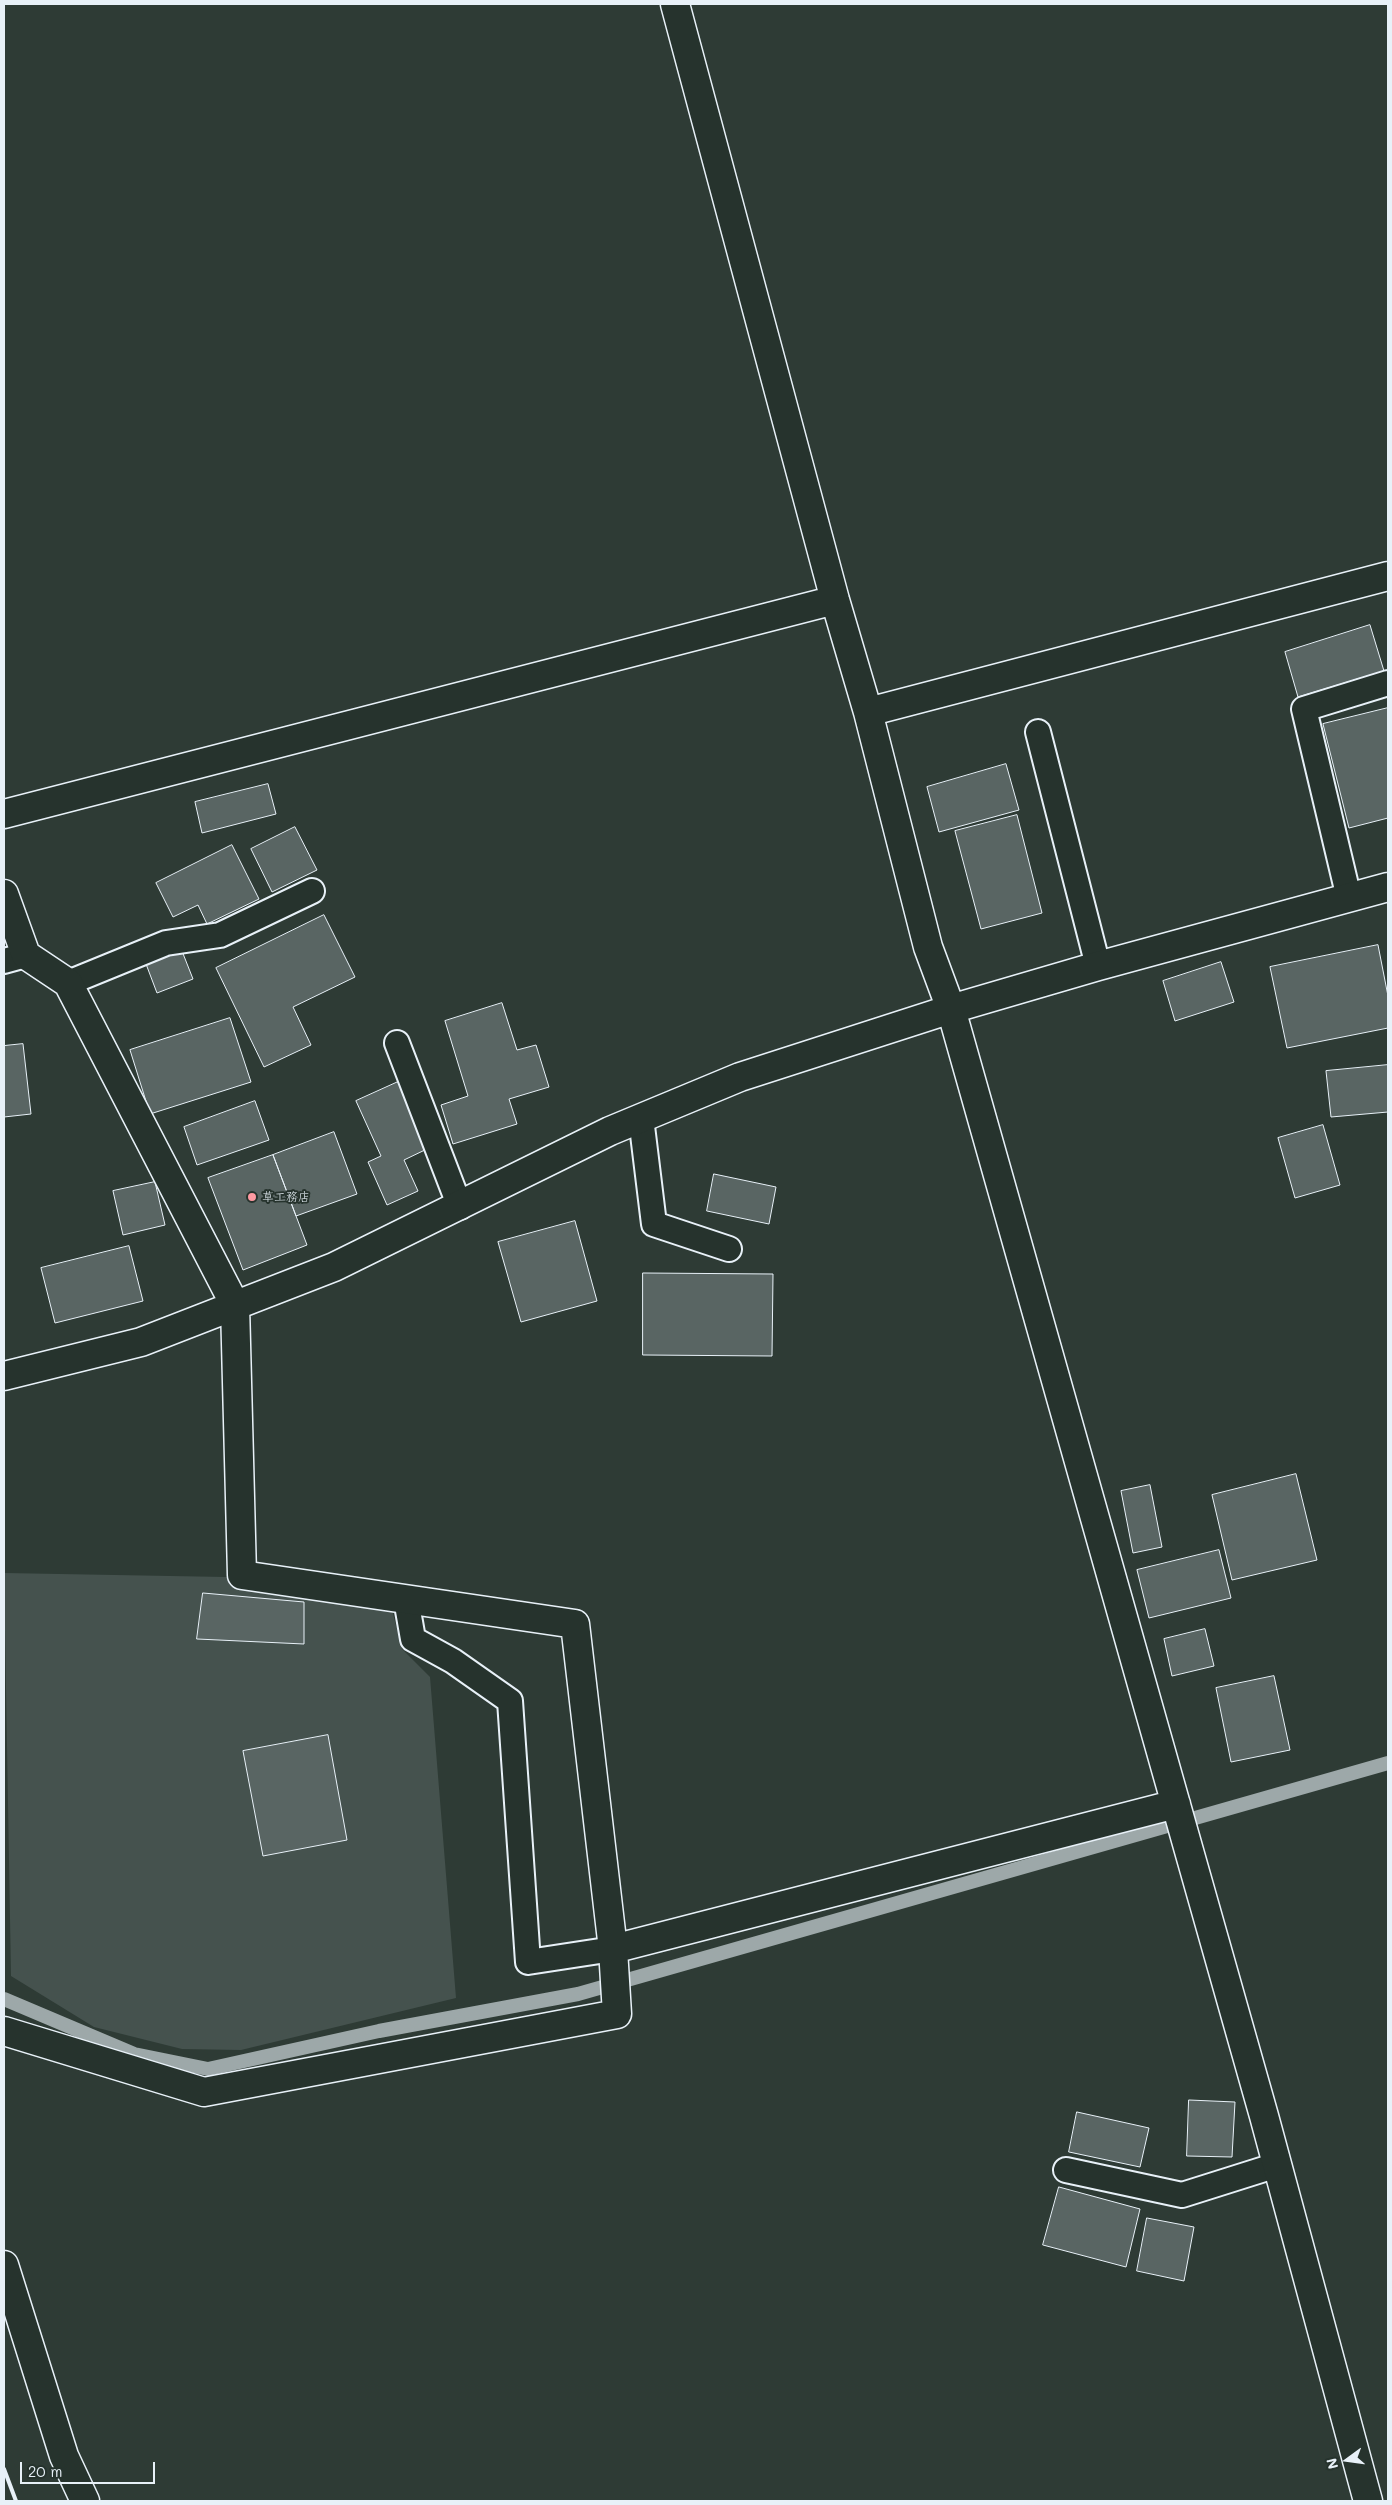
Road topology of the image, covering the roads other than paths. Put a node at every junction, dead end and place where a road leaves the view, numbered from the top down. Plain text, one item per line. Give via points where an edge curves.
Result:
1 (675, 4) edge
2 (1388, 576) edge
3 (836, 600) junction
4 (1388, 683) edge
5 (868, 712) junction
6 (1038, 732) dead end
7 (4, 814) edge
8 (1388, 888) edge
9 (312, 891) dead end
10 (4, 894) edge
11 (1349, 898) junction
12 (15, 958) edge
13 (1098, 966) junction
14 (68, 983) junction
15 (951, 1009) junction
16 (397, 1044) dead end
17 (641, 1118) junction
18 (460, 1207) junction
19 (729, 1248) dead end
20 (235, 1305) junction
21 (4, 1376) edge
22 (406, 1599) junction
23 (1176, 1804) junction
24 (613, 1948) junction
25 (4, 2031) edge
26 (1277, 2165) junction
27 (1066, 2170) dead end
28 (4, 2264) edge
29 (85, 2501) edge
30 (1368, 2501) edge

1 - 3 street
2 - 5 street
3 - 5 street
3 - 7 street
4 - 11 lane via 1304,709
5 - 15 street via 928,947
6 - 13 lane
8 - 11 street
9 - 14 lane via 220,935 166,943
10 - 12 street
11 - 13 street
12 - 14 street
13 - 15 street
14 - 20 street
15 - 17 street via 740,1077
15 - 23 street
16 - 18 lane
17 - 18 street
17 - 19 lane via 654,1224
18 - 20 street via 334,1267
20 - 21 street via 140,1342
20 - 22 street via 242,1575
22 - 24 street via 575,1624
22 - 24 lane via 413,1640 453,1661 510,1701 528,1962
23 - 24 street
23 - 26 street
24 - 25 street via 617,2014 204,2092
26 - 27 lane via 1182,2195
26 - 30 street
28 - 29 street via 64,2456

